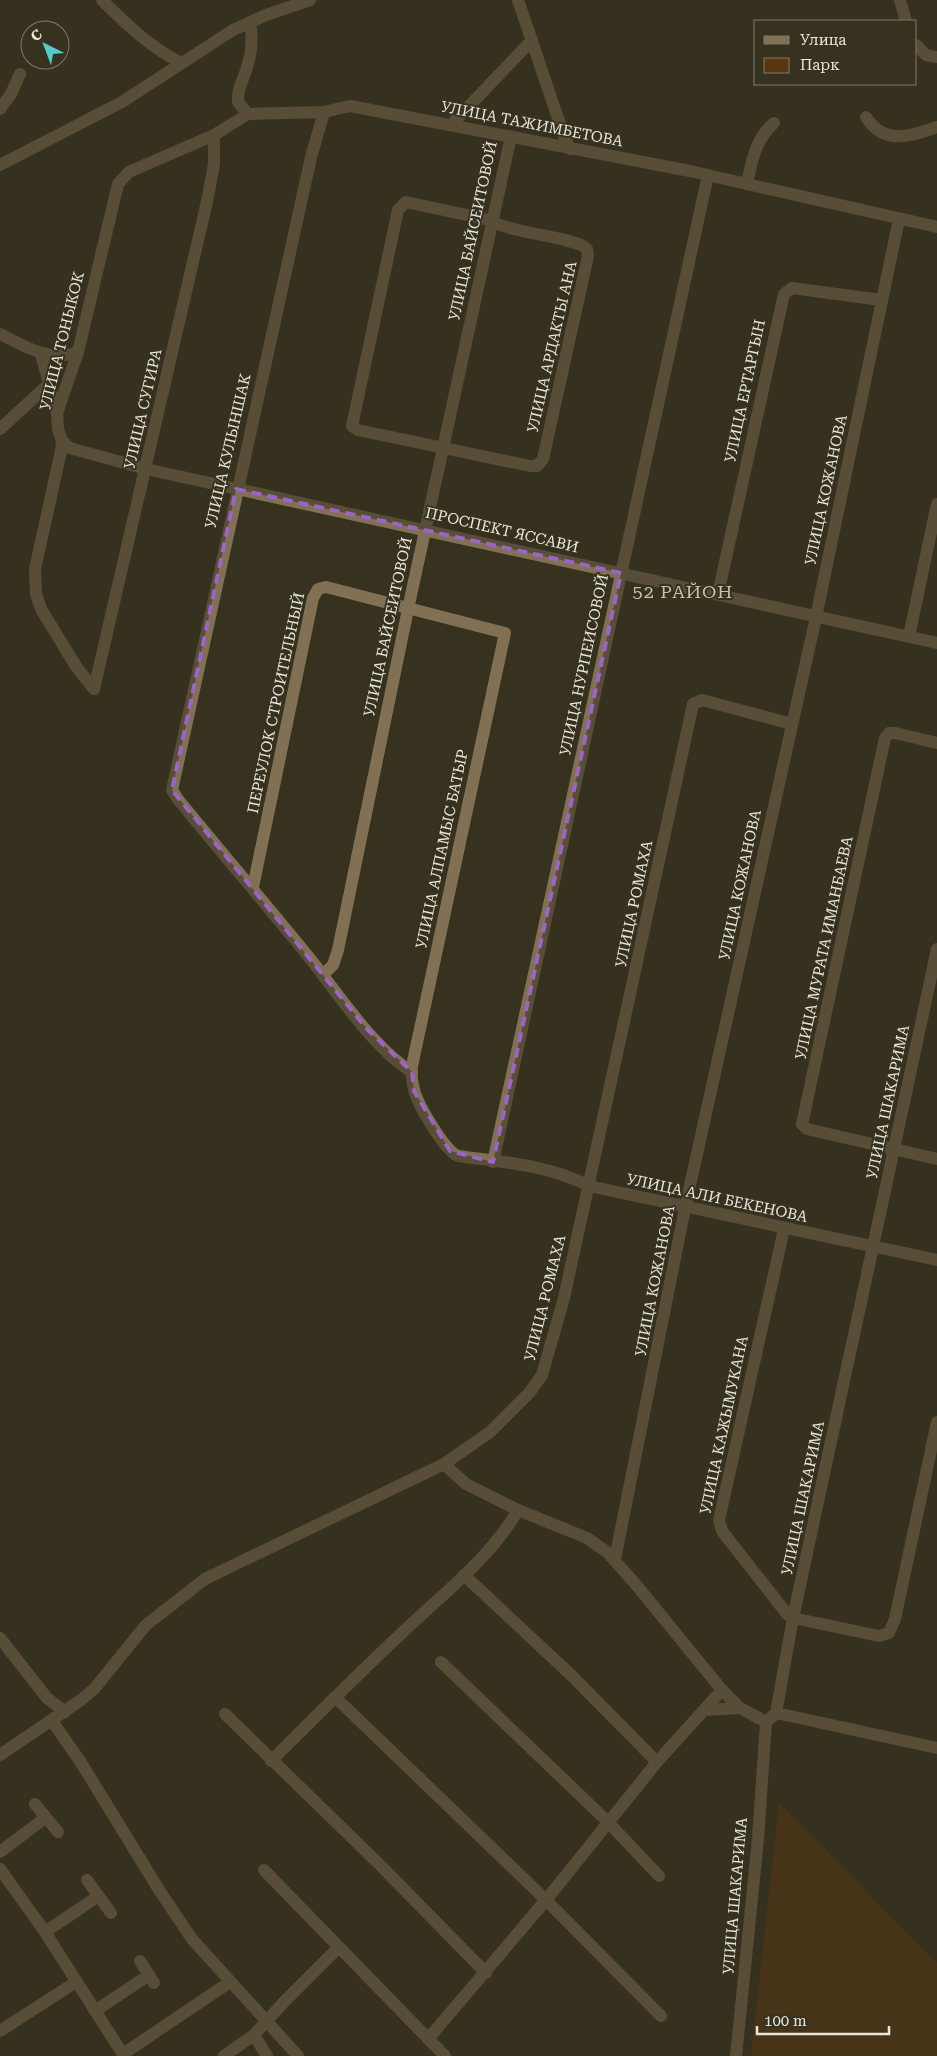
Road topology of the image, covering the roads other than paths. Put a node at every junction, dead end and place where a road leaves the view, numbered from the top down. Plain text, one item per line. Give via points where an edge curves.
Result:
1 (102, 0) edge
2 (310, 0) edge
3 (518, 0) edge
4 (900, 0) edge
5 (906, 20) edge
6 (250, 22) junction
7 (532, 40) junction
8 (917, 46) edge
9 (937, 57) edge
10 (181, 63) junction
11 (20, 74) dead end
12 (0, 109) edge
13 (324, 112) junction
14 (248, 114) junction
15 (866, 117) dead end
16 (774, 123) dead end
17 (452, 124) junction
18 (937, 127) edge
19 (214, 135) junction
20 (511, 136) junction
21 (570, 149) junction
22 (0, 165) edge
23 (708, 175) junction
24 (747, 184) junction
25 (899, 219) junction
26 (492, 222) junction
27 (937, 228) edge
28 (881, 300) junction
29 (0, 334) edge
30 (78, 352) junction
31 (41, 354) junction
32 (50, 383) junction
33 (58, 413) junction
34 (0, 429) edge
35 (62, 441) junction
36 (442, 449) junction
37 (146, 469) junction
38 (236, 489) junction
39 (937, 504) edge
40 (426, 530) junction
41 (621, 573) junction
42 (718, 594) junction
43 (408, 609) junction
44 (816, 617) junction
45 (908, 636) junction
46 (937, 643) edge
47 (94, 689) joint
48 (792, 724) junction
49 (937, 742) edge
50 (252, 887) junction
51 (937, 949) edge
52 (323, 975) junction
53 (412, 1072) junction
54 (894, 1149) junction
55 (937, 1159) edge
56 (493, 1162) junction
57 (589, 1186) junction
58 (686, 1208) junction
59 (784, 1229) junction
60 (874, 1248) junction
61 (937, 1260) edge
62 (937, 1422) edge
63 (444, 1464) junction
64 (518, 1510) junction
65 (615, 1559) junction
66 (464, 1575) junction
67 (793, 1618) junction
68 (0, 1638) edge
69 (441, 1662) dead end
70 (722, 1690) junction
71 (336, 1697) junction
72 (740, 1708) junction
73 (704, 1710) junction
74 (65, 1712) junction
75 (776, 1713) junction
76 (225, 1714) dead end
77 (52, 1721) junction
78 (766, 1722) junction
79 (937, 1748) edge
80 (0, 1754) edge
81 (271, 1762) junction
82 (657, 1762) junction
83 (35, 1804) dead end
84 (45, 1818) junction
85 (608, 1822) junction
86 (58, 1832) dead end
87 (0, 1852) edge
88 (0, 1869) edge
89 (264, 1870) dead end
90 (659, 1876) dead end
91 (87, 1880) dead end
92 (97, 1896) junction
93 (546, 1900) junction
94 (111, 1914) dead end
95 (45, 1932) junction
96 (339, 1947) junction
97 (140, 1961) dead end
98 (486, 1973) junction
99 (76, 1982) junction
100 (230, 1982) junction
101 (95, 2011) junction
102 (661, 2016) dead end
103 (266, 2023) junction
104 (0, 2031) edge
105 (254, 2035) junction
106 (428, 2039) junction
107 (124, 2055) edge
108 (224, 2056) edge
109 (267, 2056) edge
110 (298, 2056) edge
111 (445, 2056) edge
112 (736, 2056) edge

1 - 10 street via 126,25
2 - 6 street
3 - 7 street
4 - 5 street
6 - 10 street
6 - 14 street via 251,50 238,93 238,102
7 - 17 street
7 - 21 street
8 - 9 street via 926,55
10 - 22 street via 122,102
11 - 12 street
13 - 14 street, УЛИЦА ТАЖИМБЕТОВА
13 - 17 street, УЛИЦА ТАЖИМБЕТОВА via 336,108 363,108
13 - 38 street, УЛИЦА КУЛЫНШАК
14 - 19 street
15 - 18 street via 876,127 897,137 908,137
16 - 24 street via 753,154
17 - 20 street, УЛИЦА ТАЖИМБЕТОВА
19 - 30 street, УЛИЦА ТОНЫКОК via 128,172 118,184
19 - 37 street, УЛИЦА СУГИРА via 214,164 208,197
20 - 21 street, УЛИЦА ТАЖИМБЕТОВА
20 - 26 street, УЛИЦА БАЙСЕИТОВОЙ
21 - 23 street, УЛИЦА ТАЖИМБЕТОВА
23 - 24 street, УЛИЦА ТАЖИМБЕТОВА
23 - 41 street, УЛИЦА НУРПЕИСОВОЙ
24 - 25 street, УЛИЦА ТАЖИМБЕТОВА
25 - 27 street, УЛИЦА ТАЖИМБЕТОВА
25 - 28 street, УЛИЦА КОЖАНОВА
26 - 36 street, УЛИЦА БАЙСЕИТОВОЙ
26 - 36 street, УЛИЦА АРДАКТЫ АНА via 410,202 403,203 398,210 352,426
26 - 36 street, УЛИЦА АРДАКТЫ АНА via 532,235 580,243 587,249 569,347 541,463 530,466
28 - 42 street, УЛИЦА ЕРТАРГЫН via 792,288 784,294
28 - 44 street, УЛИЦА КОЖАНОВА
29 - 31 street
30 - 31 street via 59,356
30 - 33 street, УЛИЦА ТОНЫКОК
31 - 32 street
32 - 33 street
32 - 34 street
33 - 35 street, УЛИЦА ТОНЫКОК
35 - 37 street, ПРОСПЕКТ ЯССАВИ via 70,448
35 - 47 street, УЛИЦА ТОНЫКОК via 34,581 41,609 77,668
36 - 40 street, УЛИЦА БАЙСЕИТОВОЙ
37 - 38 street, ПРОСПЕКТ ЯССАВИ
37 - 47 street, УЛИЦА СУГИРА
38 - 40 street, ПРОСПЕКТ ЯССАВИ
38 - 50 street, УЛИЦА КУЛЫНШАК via 172,783 173,794
39 - 45 street
40 - 41 street, ПРОСПЕКТ ЯССАВИ
40 - 43 street, УЛИЦА БАЙСЕИТОВОЙ
41 - 42 street, ПРОСПЕКТ ЯССАВИ
41 - 56 street, УЛИЦА НУРПЕИСОВОЙ
42 - 44 street, ПРОСПЕКТ ЯССАВИ
43 - 50 street, ПЕРЕУЛОК СТРОИТЕЛЬНЫЙ via 323,586 315,593
43 - 52 street, УЛИЦА БАЙСЕИТОВОЙ via 338,950 333,965
43 - 53 street, УЛИЦА АЛПАМЫС БАТЫР via 505,633
44 - 45 street, ПРОСПЕКТ ЯССАВИ
44 - 48 street, УЛИЦА КОЖАНОВА
45 - 46 street, ПРОСПЕКТ ЯССАВИ
48 - 57 street, УЛИЦА РОМАХА via 702,700 693,704
48 - 58 street, УЛИЦА КОЖАНОВА
49 - 54 street, УЛИЦА МУРАТА ИМАНБАЕВА via 895,733 889,733 885,738 803,1122 807,1130
50 - 52 street
51 - 54 street, УЛИЦА ШАКАРИМА
52 - 53 street via 366,1029
53 - 56 street, УЛИЦА АЛИ БЕКЕНОВА via 414,1091 450,1151 458,1156
54 - 55 street
54 - 60 street, УЛИЦА ШАКАРИМА
56 - 57 street, УЛИЦА АЛИ БЕКЕНОВА via 554,1173
57 - 58 street, УЛИЦА АЛИ БЕКЕНОВА
57 - 63 street, УЛИЦА РОМАХА via 564,1298 542,1375 505,1418
58 - 59 street, УЛИЦА АЛИ БЕКЕНОВА
58 - 65 street, УЛИЦА КОЖАНОВА
59 - 60 street, УЛИЦА АЛИ БЕКЕНОВА
59 - 67 street, УЛИЦА КАЖЫМУКАНА via 719,1520 722,1531 780,1608
60 - 61 street, УЛИЦА АЛИ БЕКЕНОВА
60 - 67 street, УЛИЦА ШАКАРИМА
62 - 67 street via 891,1630 880,1636
63 - 64 street via 466,1484
63 - 74 street, УЛИЦА РОМАХА via 205,1579 146,1626 94,1688
64 - 65 street via 587,1538
64 - 66 street via 494,1543
65 - 70 street
66 - 71 street
66 - 82 street via 571,1675
67 - 75 street, УЛИЦА ШАКАРИМА
68 - 74 street via 47,1698
69 - 85 street
70 - 72 street
70 - 73 street
71 - 81 street
71 - 93 street
72 - 73 street
72 - 78 street
73 - 82 street
74 - 77 street, УЛИЦА РОМАХА
75 - 78 street
75 - 79 street
76 - 81 street
77 - 80 street, УЛИЦА РОМАХА
77 - 100 street via 85,1768 175,1916
78 - 112 street, УЛИЦА ШАКАРИМА
81 - 98 street via 381,1866
82 - 85 street
83 - 84 street
84 - 86 street
84 - 87 street
85 - 90 street
85 - 93 street
88 - 95 street
89 - 96 street
91 - 92 street
92 - 94 street
92 - 95 street
93 - 98 street
93 - 102 street
95 - 99 street
96 - 103 street
96 - 106 street
97 - 101 street via 151,1979
98 - 106 street
99 - 101 street
99 - 104 street
100 - 103 street
100 - 107 street
101 - 107 street
103 - 105 street
103 - 110 street
105 - 108 street
105 - 109 street
106 - 111 street

